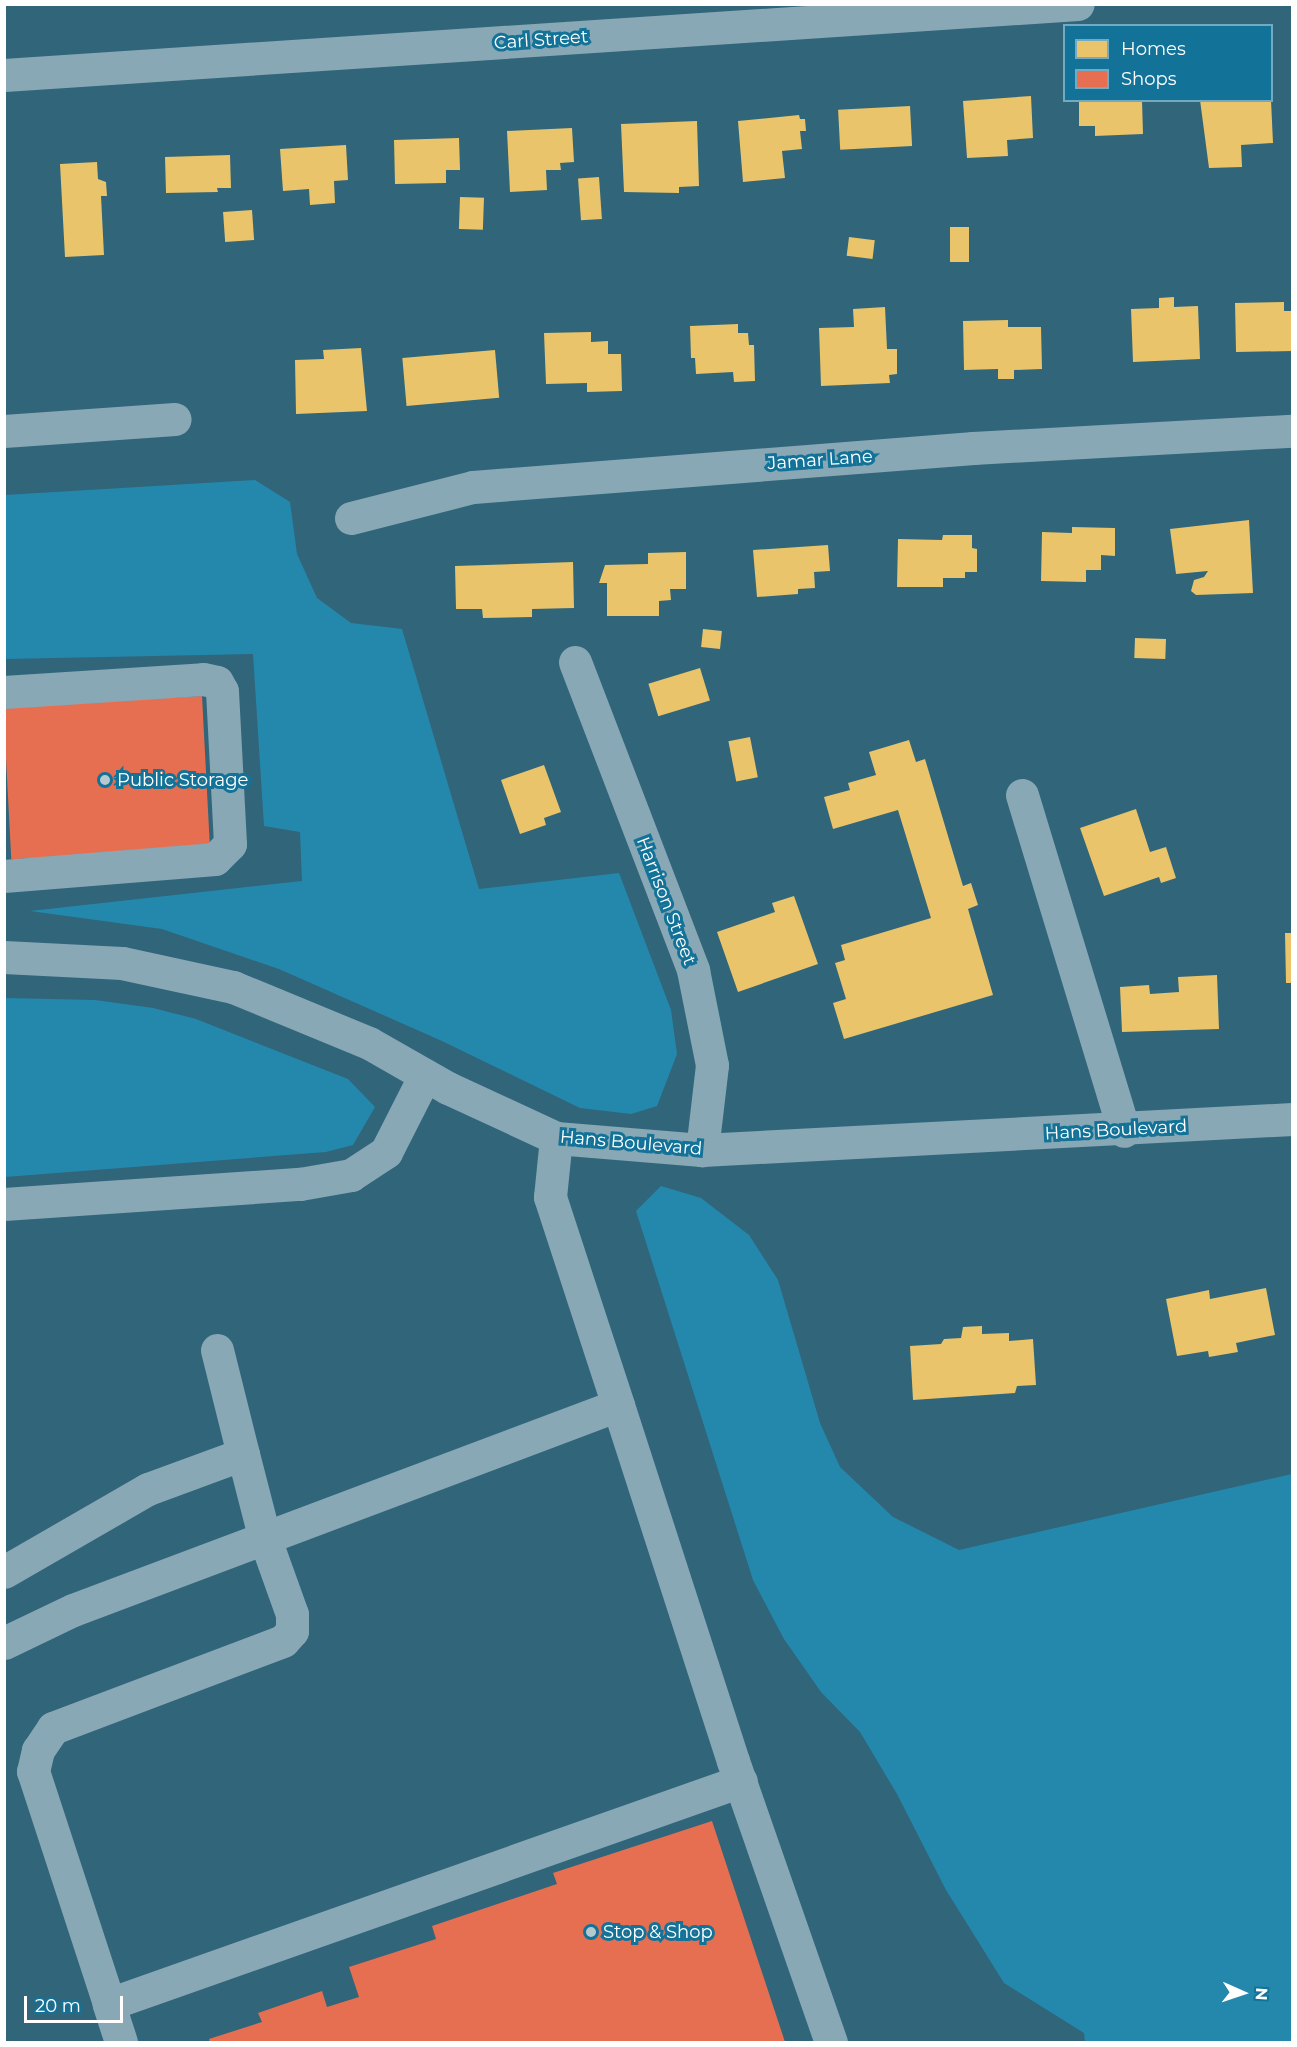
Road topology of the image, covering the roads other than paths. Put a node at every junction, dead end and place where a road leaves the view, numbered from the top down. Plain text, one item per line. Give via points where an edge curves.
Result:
1 (1078, 4) edge
2 (4, 75) edge
3 (175, 419) dead end
4 (4, 431) edge
5 (1293, 431) edge
6 (351, 518) dead end
7 (575, 662) dead end
8 (4, 692) edge
9 (1022, 795) dead end
10 (4, 876) edge
11 (4, 957) edge
12 (425, 1076) junction
13 (1293, 1119) edge
14 (1124, 1131) junction
15 (556, 1138) junction
16 (702, 1150) junction
17 (4, 1204) edge
18 (217, 1350) dead end
19 (618, 1405) junction
20 (243, 1454) junction
21 (264, 1536) junction
22 (4, 1572) edge
23 (4, 1643) edge
24 (741, 1781) junction
25 (109, 2004) junction
26 (121, 2043) edge
27 (831, 2043) edge

1 - 2 street, Carl Street
3 - 4 street
5 - 6 street, Jamar Lane via 973,448 473,487
7 - 16 street, Harrison Street via 693,970 712,1065
8 - 10 street via 203,679 217,682 222,692 231,844 215,859
9 - 14 street
11 - 12 street, Hans Boulevard via 122,963 233,987 369,1043
12 - 15 street, Hans Boulevard
12 - 17 street via 386,1152 351,1175 300,1184
13 - 14 street, Hans Boulevard
14 - 16 street, Hans Boulevard
15 - 16 street, Hans Boulevard
15 - 19 street via 549,1197
18 - 20 street
19 - 21 street
19 - 24 street
20 - 21 street
20 - 22 street via 148,1489
21 - 23 street via 73,1610
21 - 25 street via 292,1614 292,1631 283,1641 53,1728 38,1750 33,1771
24 - 25 street
24 - 27 street
25 - 26 street

